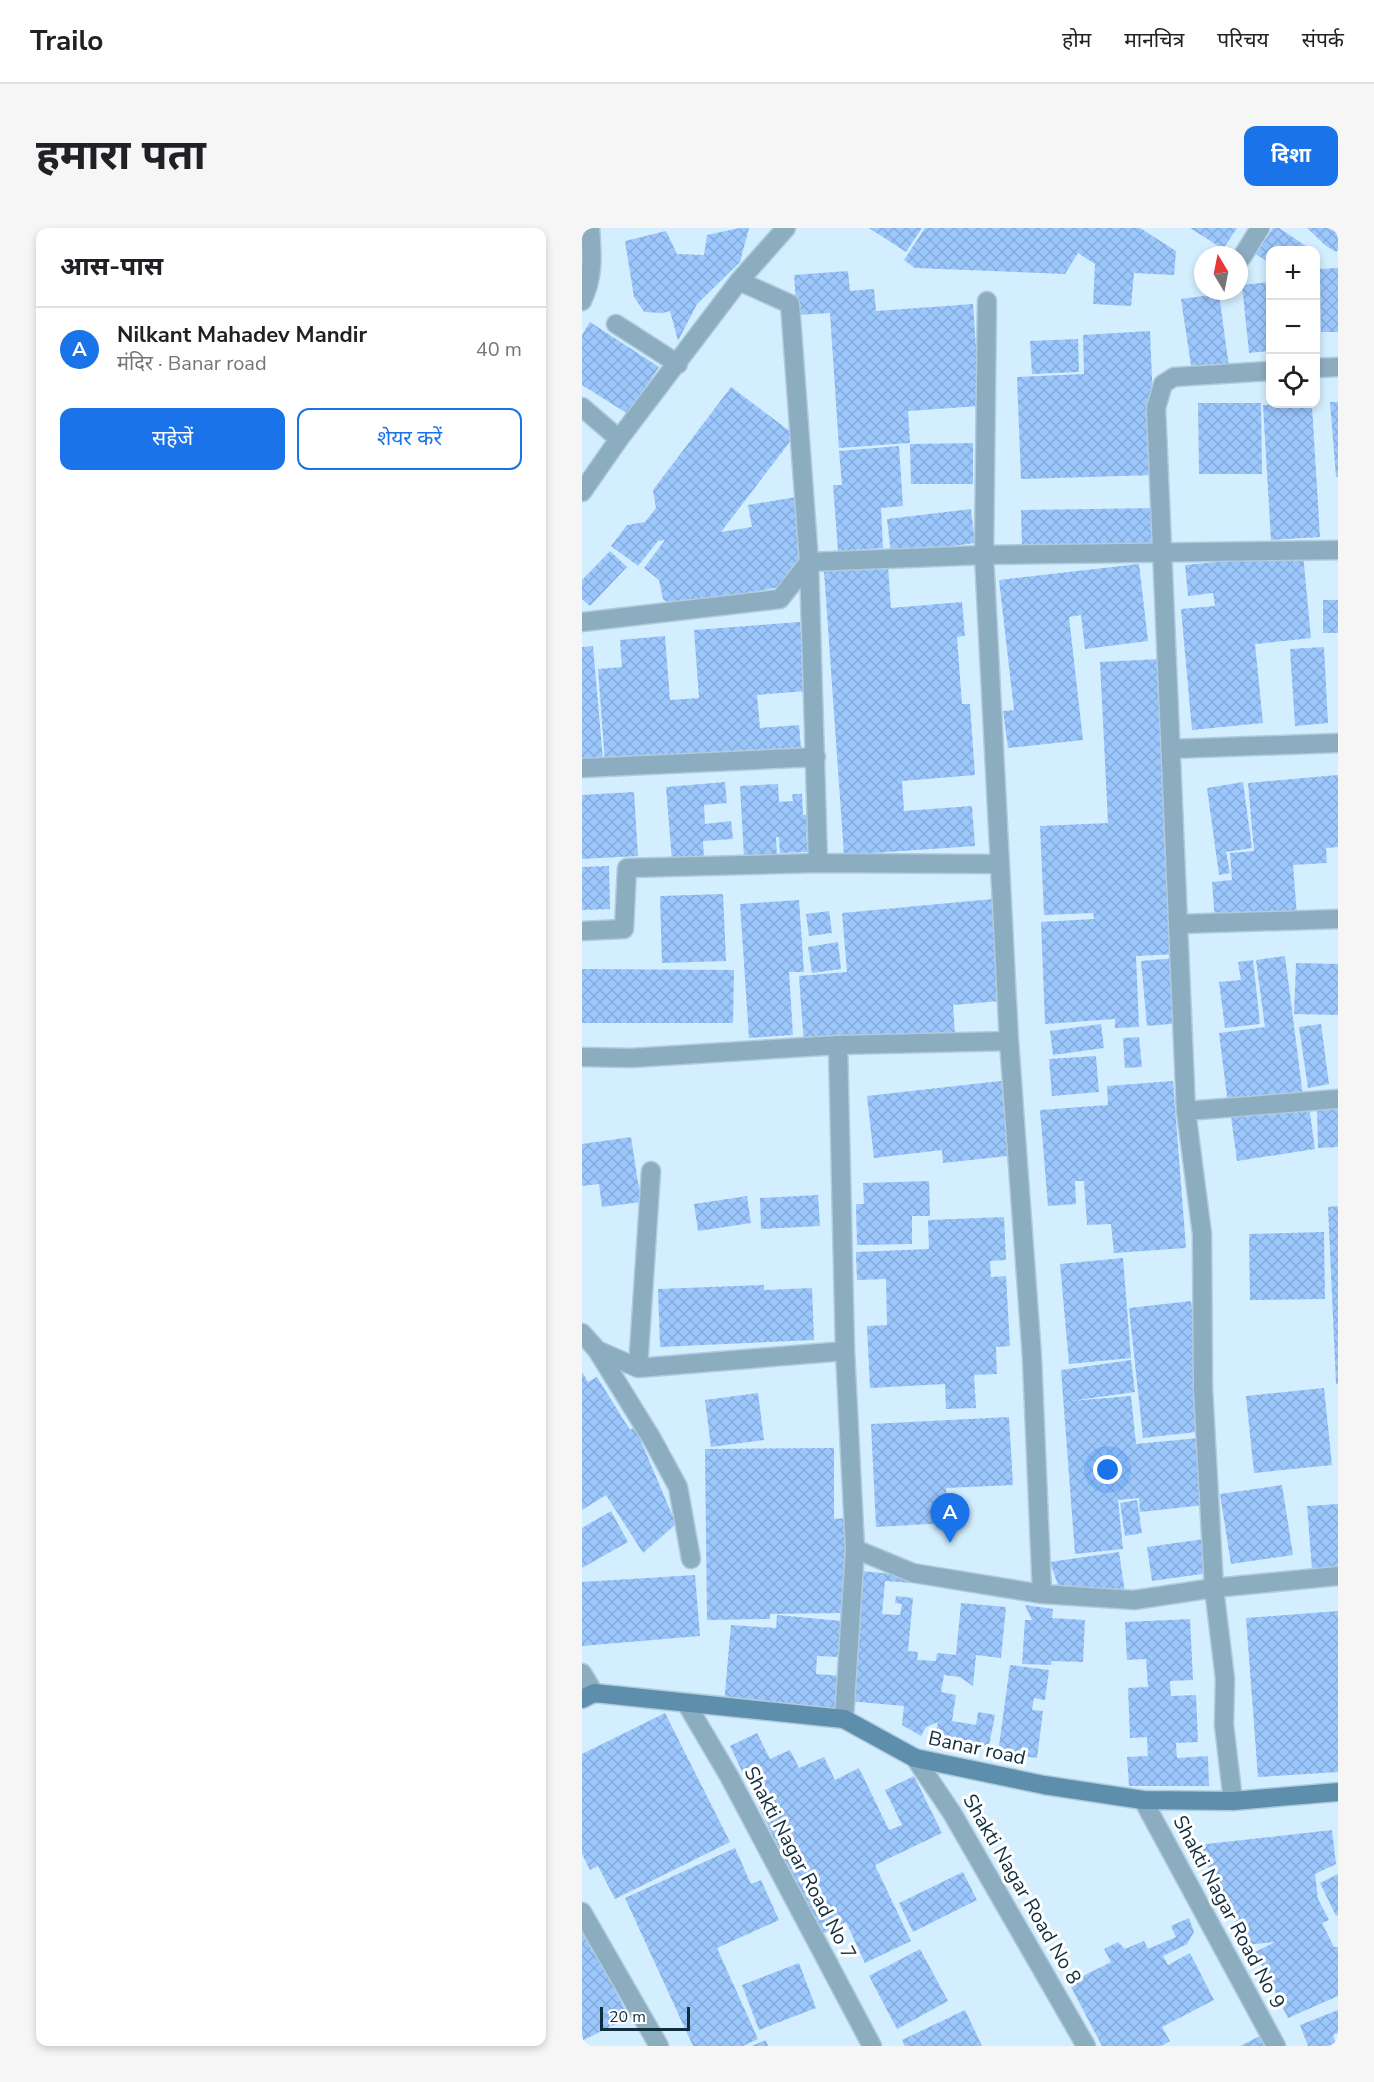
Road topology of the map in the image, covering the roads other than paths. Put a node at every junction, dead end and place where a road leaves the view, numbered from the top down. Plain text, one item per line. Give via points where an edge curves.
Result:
1 (590, 228) edge
2 (786, 228) edge
3 (1260, 228) edge
4 (1248, 247) edge
5 (739, 281) junction
6 (582, 301) edge
7 (987, 301) dead end
8 (616, 324) dead end
9 (678, 364) junction
10 (1338, 367) edge
11 (1320, 368) edge
12 (1266, 371) edge
13 (582, 407) edge
14 (619, 439) junction
15 (582, 492) edge
16 (1338, 550) edge
17 (1162, 551) junction
18 (984, 555) junction
19 (809, 562) junction
20 (582, 622) edge
21 (1338, 743) edge
22 (1170, 749) junction
23 (816, 758) junction
24 (582, 768) edge
25 (818, 863) junction
26 (999, 864) junction
27 (1338, 919) edge
28 (1179, 924) junction
29 (582, 931) edge
30 (1009, 1041) junction
31 (838, 1045) junction
32 (582, 1057) edge
33 (1338, 1099) edge
34 (1186, 1111) junction
35 (651, 1171) dead end
36 (582, 1333) edge
37 (597, 1350) junction
38 (845, 1351) junction
39 (638, 1368) junction
40 (855, 1549) junction
41 (691, 1558) dead end
42 (1338, 1576) edge
43 (1214, 1588) junction
44 (1042, 1594) junction
45 (582, 1673) edge
46 (588, 1696) edge
47 (686, 1702) junction
48 (844, 1719) junction
49 (915, 1758) junction
50 (1338, 1792) edge
51 (1143, 1800) junction
52 (1233, 1801) junction
53 (582, 1912) edge
54 (658, 2046) edge
55 (872, 2046) edge
56 (1086, 2046) edge
57 (1276, 2046) edge

1 - 6 street via 593,268
2 - 5 street
3 - 4 street
5 - 9 street
5 - 19 street via 790,304
7 - 18 street
8 - 9 street
9 - 14 street
10 - 11 street
12 - 17 street via 1174,376 1163,384 1156,408
13 - 14 street
14 - 15 street
16 - 17 street
17 - 18 street
17 - 22 street
18 - 19 street
18 - 26 street
19 - 20 street via 780,598
19 - 23 street
21 - 22 street
22 - 28 street
23 - 24 street
23 - 25 street
25 - 26 street
25 - 29 street via 627,868 624,929
26 - 30 street
27 - 28 street
28 - 34 street
30 - 31 street
30 - 44 street via 1032,1359
31 - 32 street via 631,1058
31 - 38 street
33 - 34 street
34 - 43 street via 1202,1234 1203,1389
35 - 39 street
36 - 37 street
37 - 39 street
37 - 41 street via 678,1487
38 - 39 street
38 - 40 street
40 - 44 street via 913,1573
40 - 48 street
42 - 43 street
43 - 44 street via 1134,1600
43 - 52 street
45 - 46 street
46 - 47 street, Banar road
47 - 48 street, Banar road
47 - 55 street, Shakti Nagar Road No 7
48 - 49 street, Banar road
49 - 51 street, Banar road via 1044,1785
49 - 56 street, Shakti Nagar Road No 8 via 952,1813
50 - 52 street, Banar road
51 - 52 street, Banar road
51 - 57 street, Shakti Nagar Road No 9
53 - 54 street

